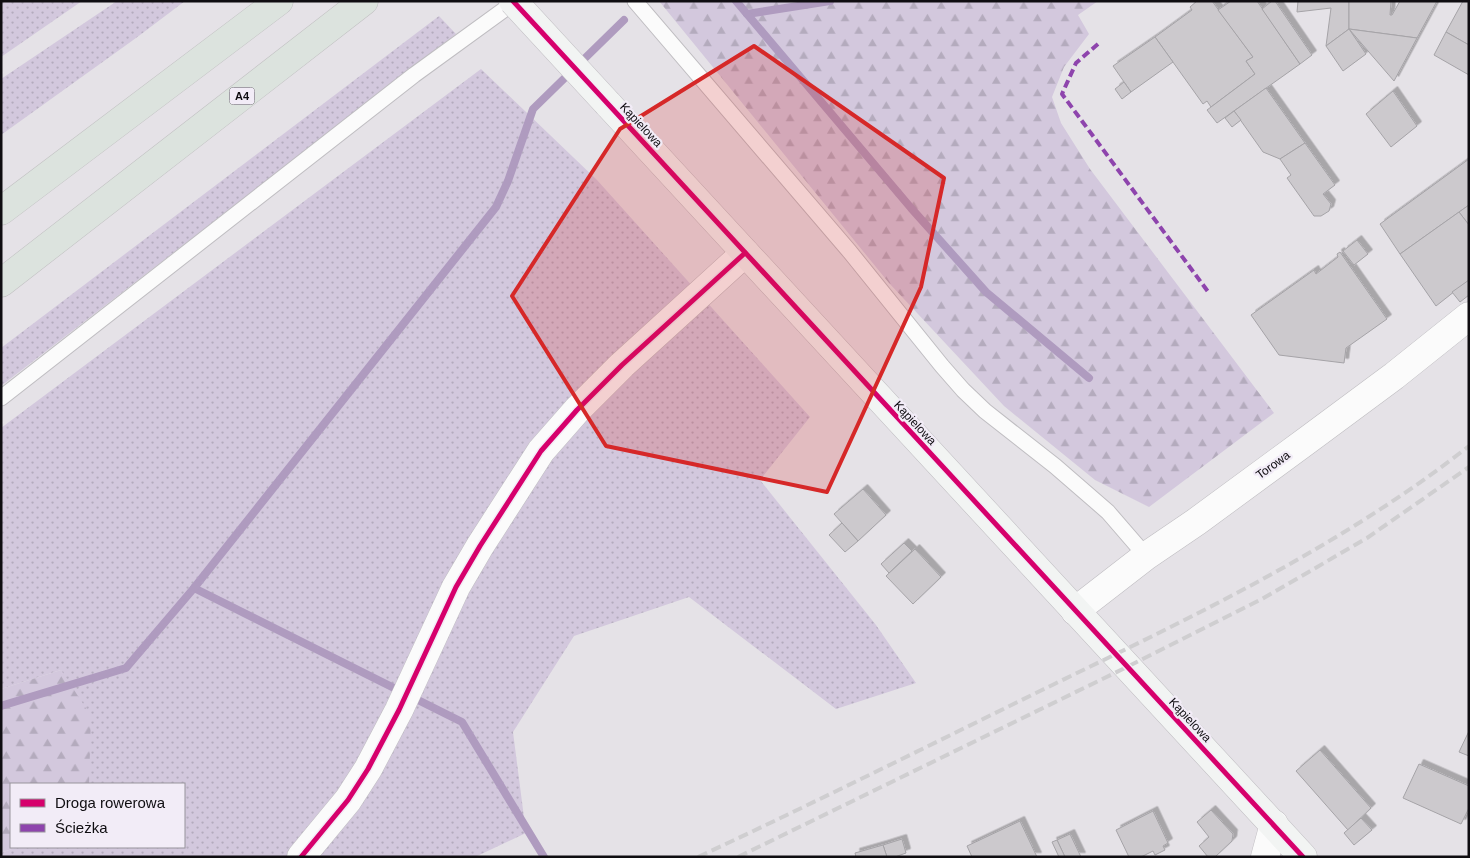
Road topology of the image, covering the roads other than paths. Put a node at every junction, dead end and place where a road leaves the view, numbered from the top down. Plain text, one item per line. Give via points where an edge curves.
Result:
1 (280, 1) edge
2 (364, 1) edge
3 (515, 1) edge
4 (635, 1) edge
5 (1, 211) edge
6 (745, 253) junction
7 (1, 283) edge
8 (1469, 316) edge
9 (1, 398) edge
10 (1146, 556) junction
11 (1075, 611) junction
12 (1274, 824) junction
13 (301, 857) edge
14 (1265, 857) edge
15 (1303, 857) edge

1 - 5 highway
2 - 7 highway, A4
3 - 6 street, Kąpielowa, bridge
3 - 9 lane via 414,75
4 - 10 lane via 850,252 963,390 1108,512
6 - 11 street, Kąpielowa
6 - 13 street via 622,365 541,451 456,587 368,769 348,800
8 - 10 street, Torowa via 1310,439
10 - 11 street, Torowa
11 - 12 street, Kąpielowa
12 - 14 street
12 - 15 street, Kąpielowa

